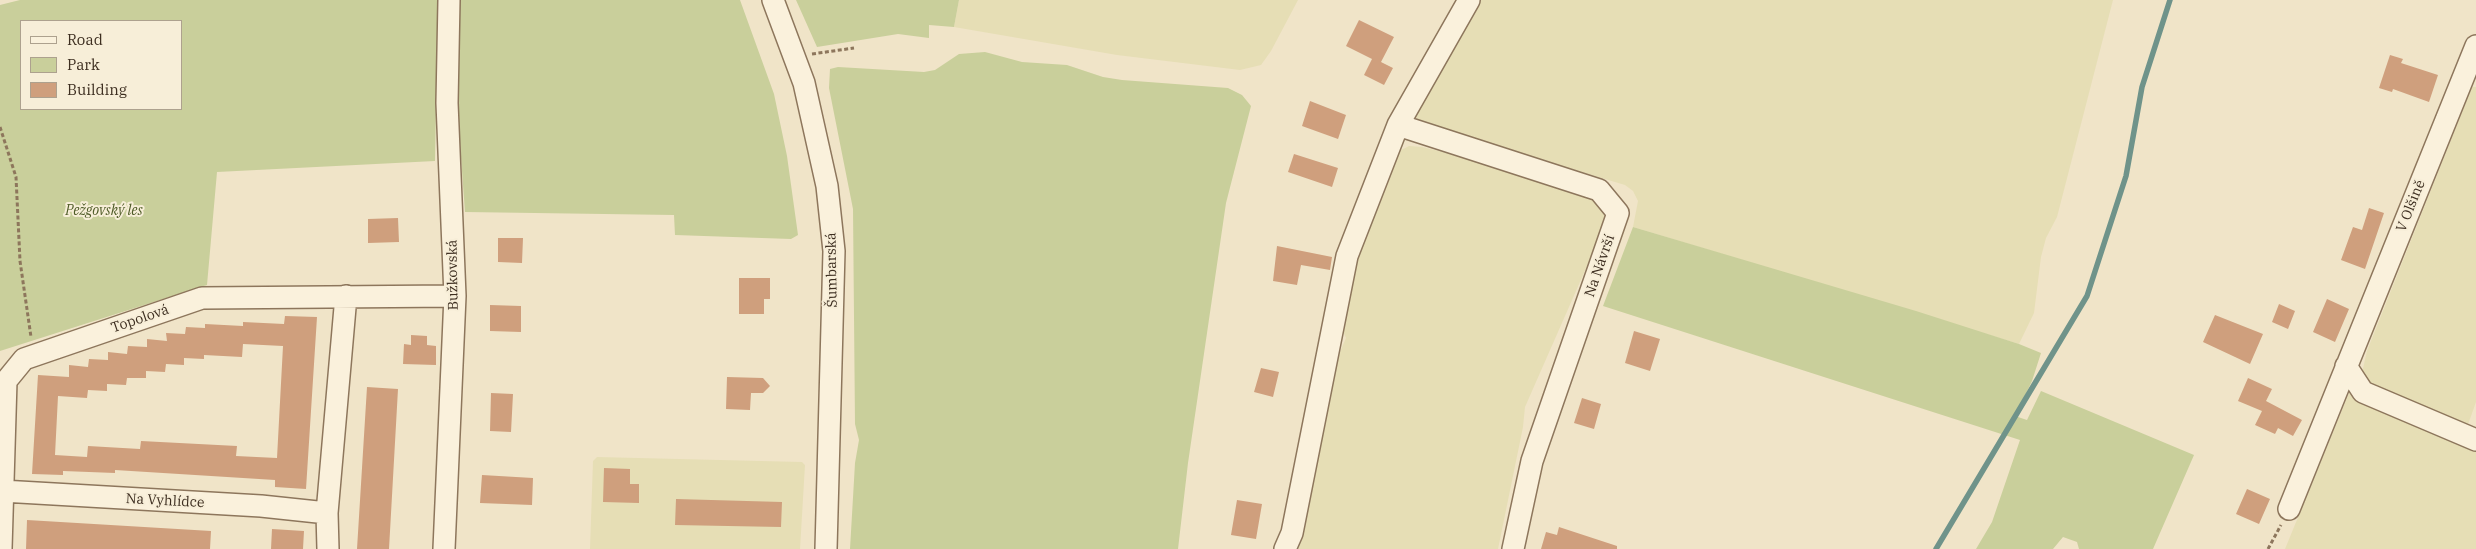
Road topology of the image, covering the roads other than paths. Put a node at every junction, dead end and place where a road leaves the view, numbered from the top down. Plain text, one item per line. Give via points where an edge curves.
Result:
1 (449, 0) edge
2 (773, 0) edge
3 (1469, 0) edge
4 (2476, 46) edge
5 (1398, 125) junction
6 (346, 296) junction
7 (455, 296) junction
8 (2346, 366) junction
9 (2, 425) edge
10 (2476, 440) edge
11 (2, 491) junction
12 (2289, 509) road end
13 (327, 513) junction
14 (1, 549) edge
15 (328, 549) edge
16 (444, 549) edge
17 (826, 549) edge
18 (1285, 549) edge
19 (1512, 549) edge

1 - 7 street, Bužkovská via 447,103
2 - 17 street, Šumbarská via 804,83 827,186 834,251
3 - 5 street
4 - 8 street, V Olšině
5 - 18 street via 1347,256 1292,533
5 - 19 street, Na Návrší via 1599,190 1618,213 1532,461
6 - 7 street, Topolová
6 - 9 street, Topolová via 202,298 24,359 6,381
6 - 13 street
7 - 16 street, Bužkovská
8 - 10 street via 2363,392
8 - 12 street, V Olšině
9 - 11 street
11 - 13 street, Na Vyhlídce via 261,506
11 - 14 street
13 - 15 street

